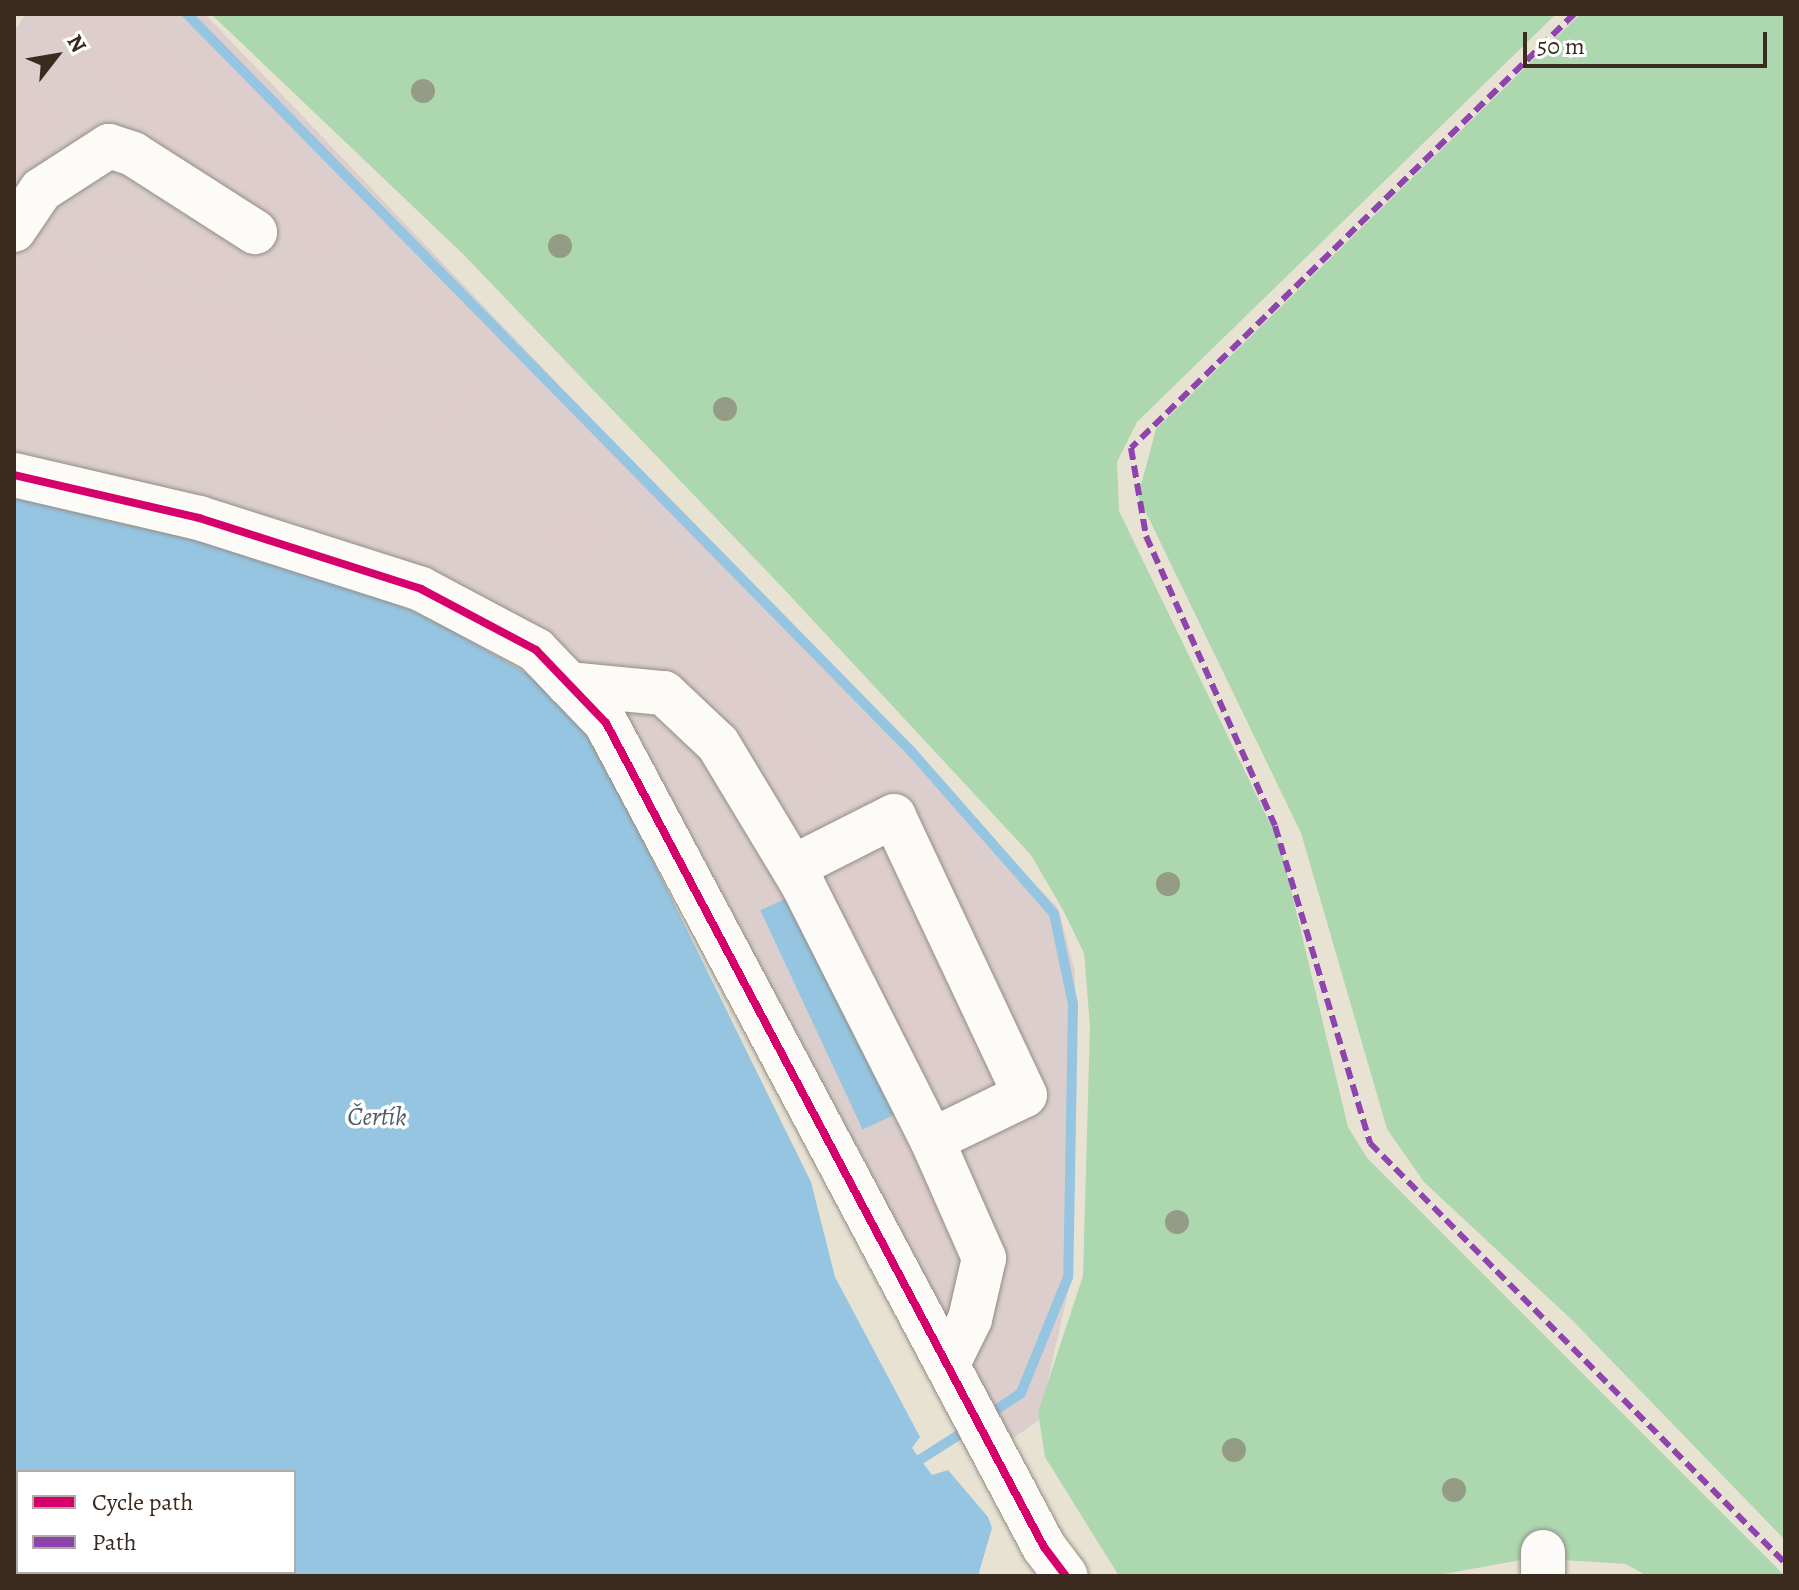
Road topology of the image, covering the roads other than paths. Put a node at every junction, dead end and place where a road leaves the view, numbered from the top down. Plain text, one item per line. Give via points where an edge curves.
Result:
1 (14, 230) edge
2 (255, 232) dead end
3 (14, 475) edge
4 (568, 684) junction
5 (793, 867) junction
6 (932, 1140) junction
7 (948, 1364) junction
8 (1066, 1576) edge

1 - 2 street via 41,190 109,146 133,154
3 - 4 street via 199,518 421,589 536,650
4 - 5 street via 664,693 718,744
4 - 7 street via 606,723
5 - 6 street
5 - 6 street via 894,816 1025,1095
6 - 7 street via 984,1258 970,1319
7 - 8 street

